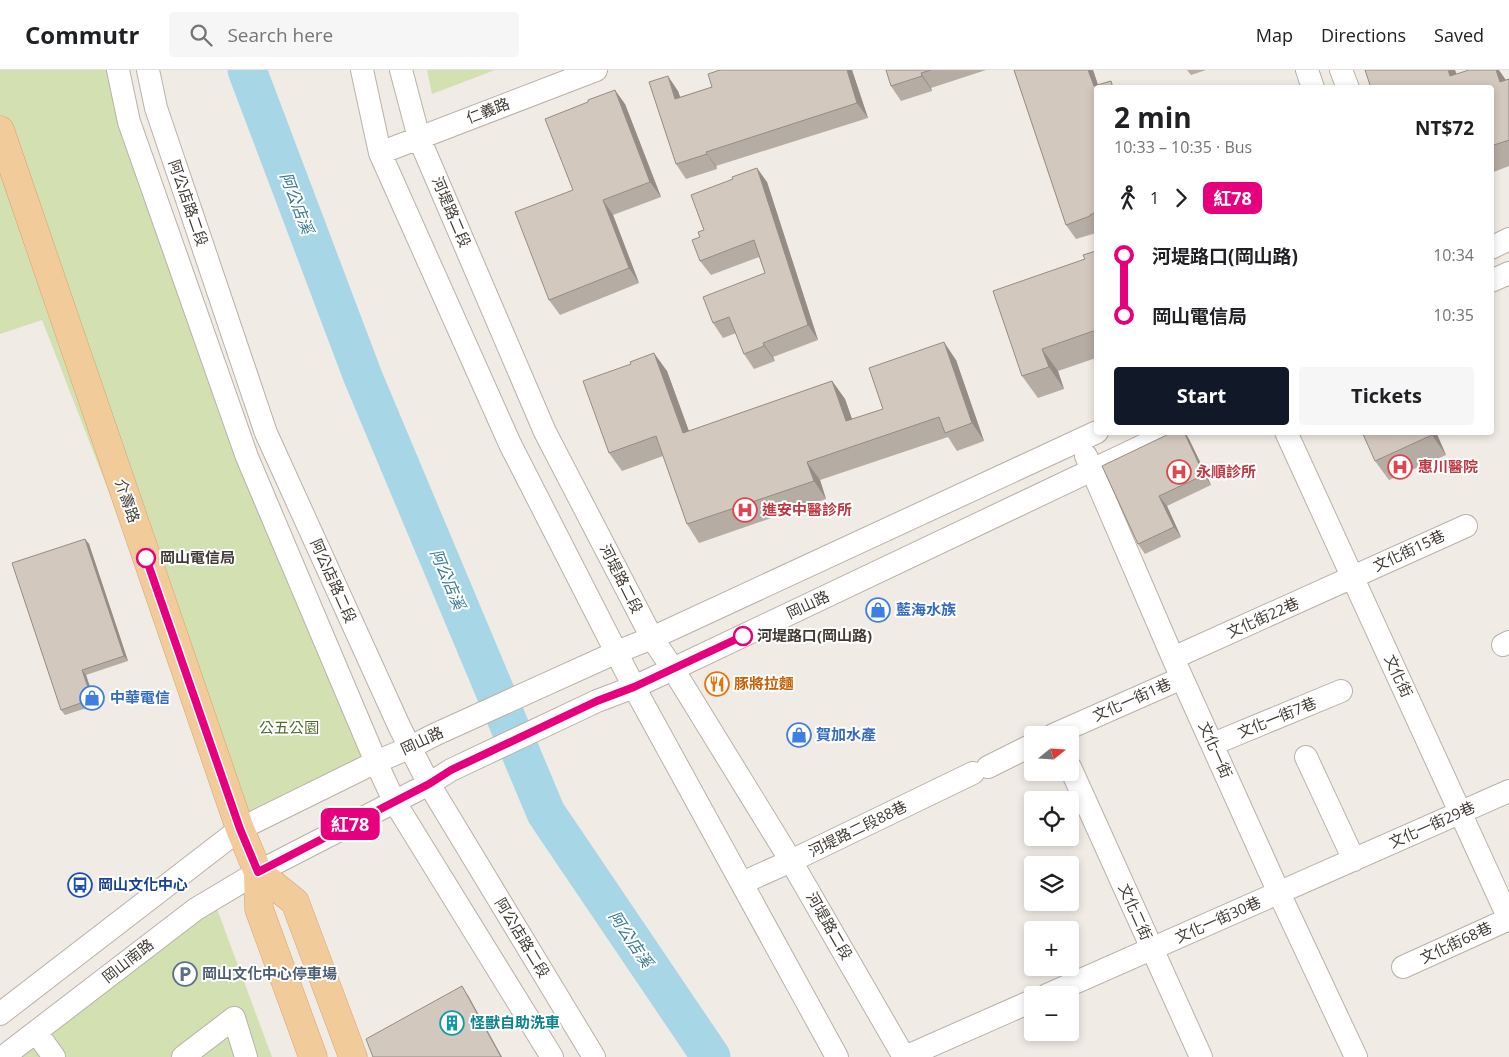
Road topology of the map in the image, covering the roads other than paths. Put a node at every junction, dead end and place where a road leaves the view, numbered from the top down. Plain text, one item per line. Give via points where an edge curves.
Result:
1 (118, 70) edge
2 (148, 70) edge
3 (362, 70) edge
4 (401, 70) edge
5 (596, 70) edge
6 (1307, 70) edge
7 (1341, 70) edge
8 (1312, 85) edge
9 (1347, 85) edge
10 (0, 130) edge
11 (419, 138) junction
12 (380, 153) junction
13 (4, 158) edge
14 (1509, 239) edge
15 (1494, 246) edge
16 (1509, 273) edge
17 (1494, 280) edge
18 (1166, 435) edge
19 (1287, 435) edge
20 (1088, 437) edge
21 (1092, 470) junction
22 (1466, 526) dead end
23 (1353, 577) junction
24 (652, 638) junction
25 (617, 652) junction
26 (1178, 668) junction
27 (673, 669) junction
28 (634, 687) junction
29 (1342, 691) dead end
30 (1072, 726) edge
31 (1213, 744) junction
32 (409, 748) junction
33 (1024, 749) edge
34 (1306, 757) dead end
35 (376, 762) junction
36 (1076, 781) edge
37 (429, 784) junction
38 (1509, 791) edge
39 (394, 801) junction
40 (1460, 812) junction
41 (240, 829) junction
42 (1354, 860) junction
43 (791, 861) junction
44 (258, 872) junction
45 (742, 883) junction
46 (1279, 893) junction
47 (1509, 919) edge
48 (1152, 950) junction
49 (1403, 967) dead end
50 (1069, 986) edge
51 (1024, 1005) edge
52 (0, 1014) edge
53 (34, 1042) edge
54 (3, 1057) edge
55 (54, 1057) edge
56 (182, 1057) edge
57 (246, 1057) edge
58 (313, 1057) edge
59 (353, 1057) edge
60 (552, 1057) edge
61 (594, 1057) edge
62 (837, 1057) edge
63 (904, 1057) edge
64 (1201, 1057) edge
65 (1356, 1057) edge

1 - 35 street, 阿公店路二段 via 129,122 248,457
2 - 32 street, 阿公店路二段 via 156,108 266,432
3 - 12 street
4 - 11 street, 河堤路二段
5 - 11 street, 仁義路
6 - 8 street
7 - 9 street
10 - 13 main road, 介壽路
11 - 12 street, 仁義路
11 - 24 street, 河堤路二段 via 545,432
12 - 25 street via 510,444
13 - 41 main road, 介壽路
14 - 15 street
16 - 17 street
18 - 21 street, 岡山路
19 - 23 street, 文化街
20 - 21 street, 文化一街
20 - 24 street, 岡山路
21 - 26 street, 文化一街
21 - 27 street, 岡山路
22 - 23 street, 文化街15巷
23 - 26 street, 文化街22巷
23 - 40 street, 文化街
24 - 25 street, 岡山路
24 - 27 street, 河堤路二段
25 - 28 street
25 - 32 street, 岡山路
26 - 30 street, 文化一街1巷
26 - 31 street, 文化一街
27 - 28 street, 岡山路
27 - 43 street, 河堤路二段
28 - 37 street, 岡山路 via 597,701 451,770
28 - 45 street
29 - 31 street, 文化一街7巷
31 - 46 street, 文化一街
32 - 35 street, 岡山路
32 - 37 street, 阿公店路二段
33 - 43 street, 河堤路二段88巷
34 - 42 street
35 - 39 street, 阿公店路二段
35 - 41 street, 岡山路
36 - 48 street, 文化二街
37 - 39 street, 岡山路
37 - 61 street, 阿公店路二段
38 - 40 street, 文化一街29巷
39 - 44 street, 岡山路
39 - 60 street, 阿公店路二段
40 - 42 street, 文化一街29巷
40 - 47 street, 文化街
41 - 44 main road, 介壽路
41 - 52 street
42 - 46 street, 文化一街29巷
43 - 45 street, 河堤路二段88巷
43 - 63 street, 河堤路二段
44 - 53 street, 岡山南路 via 196,909
44 - 58 main road via 259,910
44 - 59 main road via 295,902
45 - 62 street
46 - 48 street, 文化一街30巷
46 - 65 street, 文化一街
47 - 49 street, 文化街68巷
48 - 50 street, 文化一街30巷
48 - 64 street, 文化二街
51 - 63 street
53 - 54 street, 岡山南路
53 - 55 street
56 - 57 street via 234,1018

